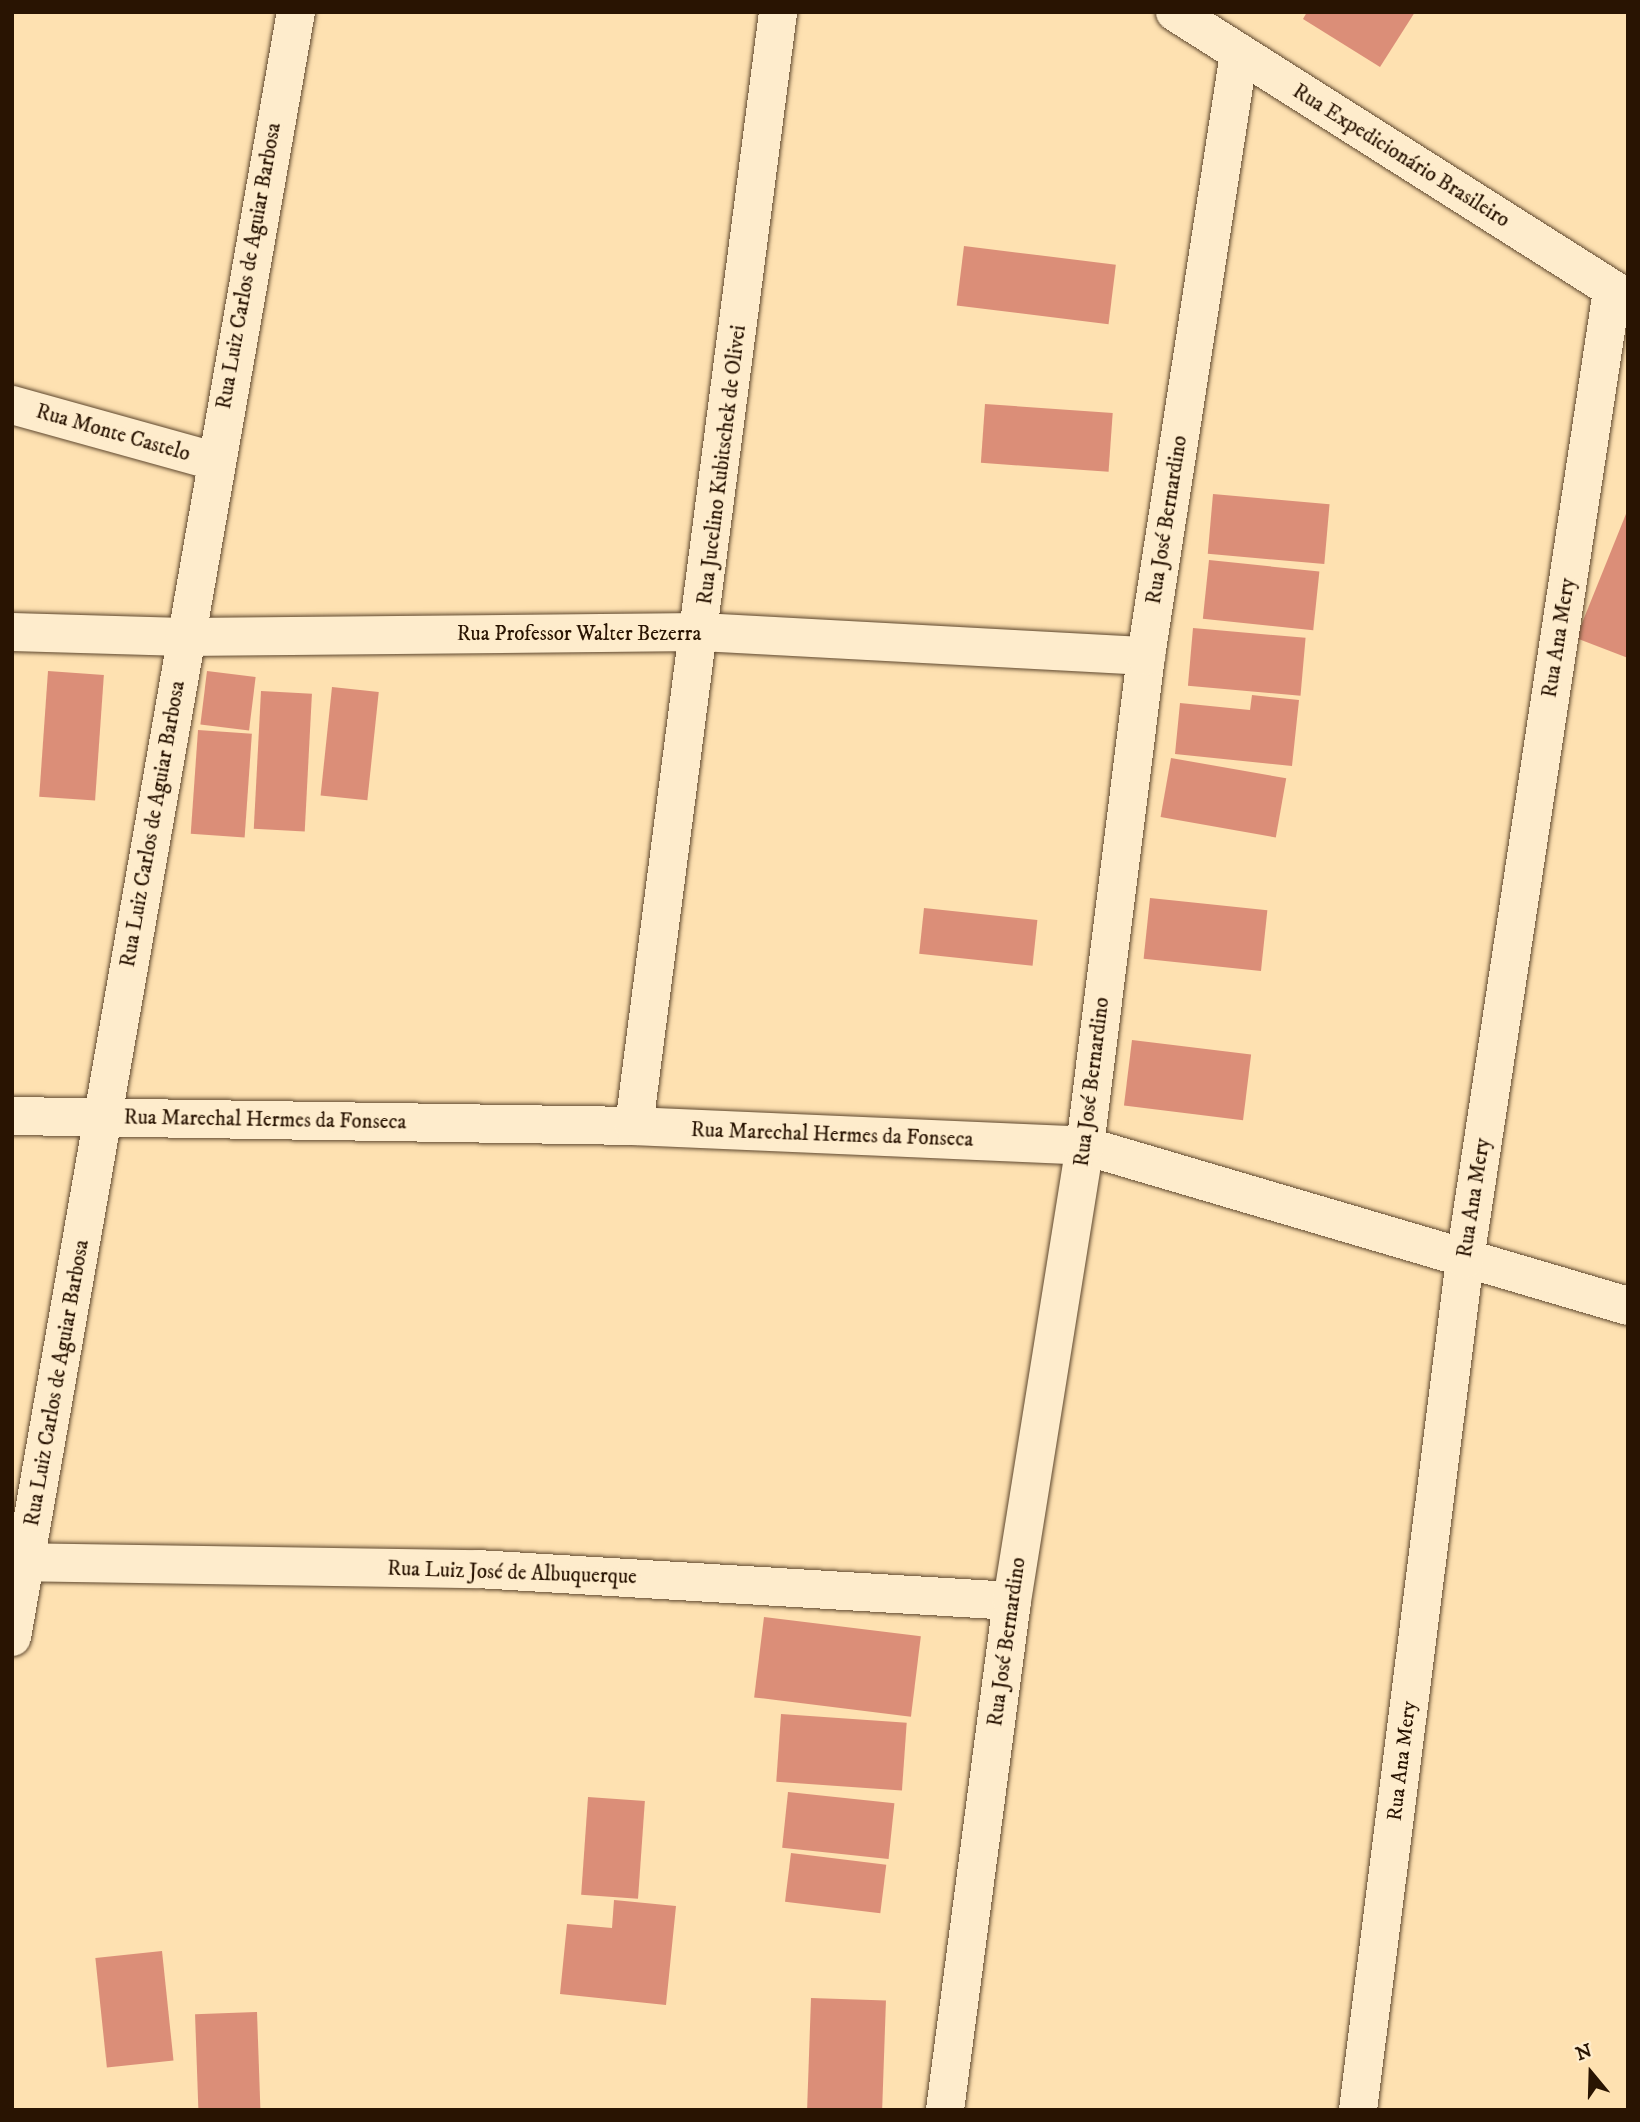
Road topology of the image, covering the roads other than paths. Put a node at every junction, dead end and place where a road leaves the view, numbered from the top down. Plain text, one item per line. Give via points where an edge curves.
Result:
1 (296, 12) edge
2 (778, 12) edge
3 (1175, 12) edge
4 (1239, 53) junction
5 (1620, 294) edge
6 (12, 405) edge
7 (214, 461) junction
8 (12, 632) edge
9 (701, 632) junction
10 (184, 637) junction
11 (1146, 656) junction
12 (12, 1116) edge
13 (104, 1117) junction
14 (634, 1126) junction
15 (1085, 1146) junction
16 (1465, 1259) junction
17 (1628, 1306) edge
18 (19, 1562) edge
19 (1012, 1601) junction
20 (12, 1637) edge
21 (945, 2110) edge
22 (1358, 2110) edge

1 - 7 street, Rua Luiz Carlos de Aguiar Barbosa
2 - 9 street, Rua Jucelino Kubitschek de Olivei
3 - 4 street, Rua Expedicionário Brasileiro
4 - 5 street, Rua Expedicionário Brasileiro
4 - 11 street, Rua José Bernardino
5 - 16 street, Rua Ana Mery
6 - 7 street, Rua Monte Castelo
7 - 10 street, Rua Luiz Carlos de Aguiar Barbosa
8 - 10 street, Rua Professor Walter Bezerra
9 - 10 street, Rua Professor Walter Bezerra
9 - 11 street, Rua Professor Walter Bezerra
9 - 14 street, Rua Jucelino Kubitschek de Olivei
10 - 13 street, Rua Luiz Carlos de Aguiar Barbosa
11 - 15 street, Rua José Bernardino
12 - 13 street, Rua Marechal Hermes da Fonseca
13 - 14 street, Rua Marechal Hermes da Fonseca
13 - 18 street, Rua Luiz Carlos de Aguiar Barbosa
14 - 15 street, Rua Marechal Hermes da Fonseca
15 - 16 street, Rua Marechal Hermes da Fonseca
15 - 19 street, Rua José Bernardino
16 - 17 street, Rua Marechal Hermes da Fonseca
16 - 22 street, Rua Ana Mery
18 - 19 street, Rua Luiz José de Albuquerque via 477,1569
18 - 20 street, Rua Luiz Carlos de Aguiar Barbosa
19 - 21 street, Rua José Bernardino

